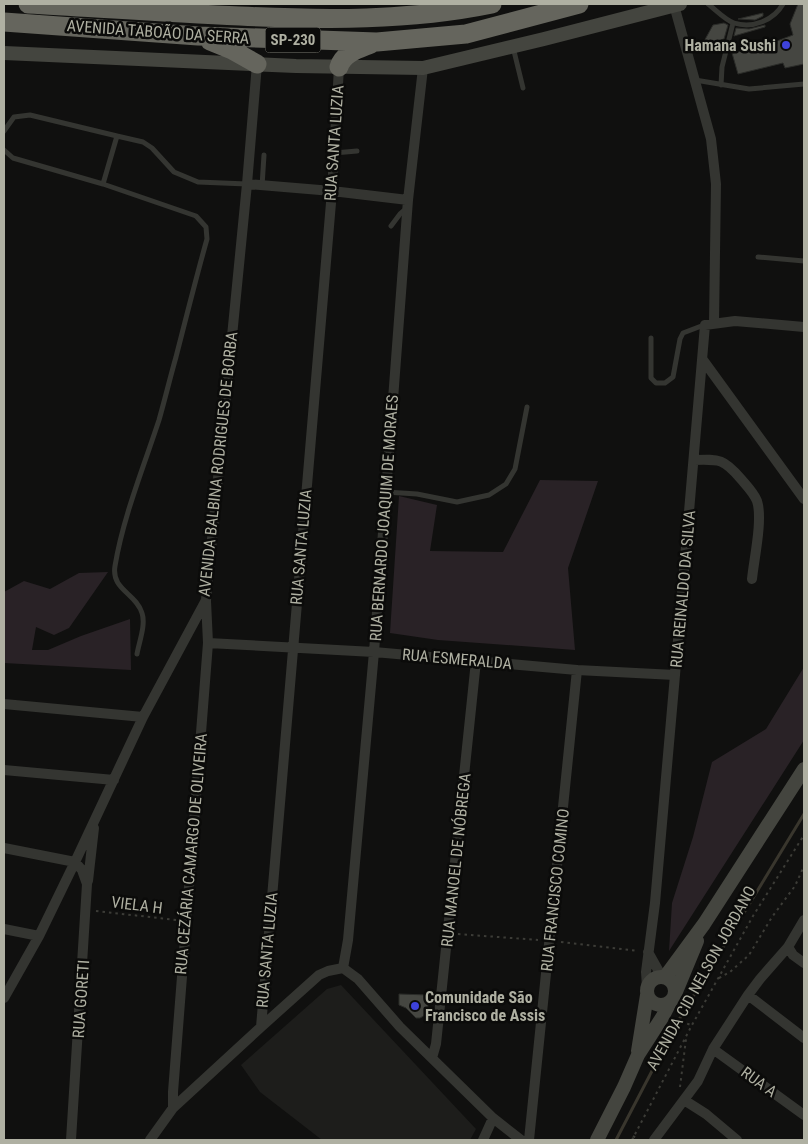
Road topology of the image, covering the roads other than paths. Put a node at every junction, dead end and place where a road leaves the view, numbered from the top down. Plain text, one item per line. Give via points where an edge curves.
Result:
1 (28, 4) edge
2 (492, 4) edge
3 (579, 4) edge
4 (676, 4) edge
5 (708, 4) edge
6 (783, 4) edge
7 (201, 9) edge
8 (4, 22) edge
9 (733, 23) junction
10 (198, 36) junction
11 (377, 42) junction
12 (513, 47) junction
13 (4, 53) edge
14 (257, 64) junction
15 (339, 67) junction
16 (424, 68) junction
17 (695, 80) junction
18 (804, 84) edge
19 (721, 85) junction
20 (523, 88) dead end
21 (4, 131) edge
22 (117, 136) junction
23 (4, 150) edge
24 (357, 152) dead end
25 (334, 153) junction
26 (264, 155) dead end
27 (103, 184) junction
28 (247, 184) junction
29 (262, 186) junction
30 (332, 191) junction
31 (408, 204) junction
32 (391, 226) dead end
33 (758, 257) dead end
34 (804, 261) edge
35 (709, 324) junction
36 (804, 327) edge
37 (651, 338) dead end
38 (702, 360) junction
39 (527, 407) dead end
40 (694, 460) junction
41 (386, 492) junction
42 (804, 498) edge
43 (752, 579) dead end
44 (206, 600) junction
45 (208, 643) junction
46 (292, 647) junction
47 (374, 652) junction
48 (137, 654) dead end
49 (476, 661) junction
50 (576, 670) junction
51 (675, 675) junction
52 (4, 704) edge
53 (143, 717) junction
54 (804, 769) edge
55 (4, 770) edge
56 (114, 780) junction
57 (95, 820) junction
58 (4, 848) edge
59 (75, 862) junction
60 (88, 884) junction
61 (804, 920) edge
62 (704, 924) junction
63 (4, 929) edge
64 (39, 936) junction
65 (788, 948) junction
66 (648, 952) junction
67 (804, 963) edge
68 (343, 968) junction
69 (663, 977) junction
70 (647, 991) junction
71 (748, 995) junction
72 (4, 998) edge
73 (672, 998) junction
74 (261, 1027) junction
75 (804, 1038) edge
76 (713, 1049) junction
77 (638, 1055) junction
78 (432, 1058) junction
79 (685, 1099) junction
80 (173, 1108) junction
81 (804, 1115) edge
82 (493, 1118) junction
83 (71, 1140) edge
84 (150, 1140) edge
85 (483, 1140) edge
86 (521, 1140) edge
87 (529, 1140) edge
88 (597, 1140) edge
89 (654, 1140) edge
90 (737, 1140) edge

1 - 7 highway, AVENIDA TABOÃO DA SERRA / SP-230 via 115,10
2 - 7 highway, AVENIDA TABOÃO DA SERRA / SP-230 via 398,17 281,18
3 - 11 highway, AVENIDA TABOÃO DA SERRA / SP-230 via 466,34
4 - 12 street
4 - 17 street, RUA REINALDO DA SILVA
5 - 9 lane
6 - 9 lane via 766,22 750,25
8 - 10 highway, AVENIDA TABOÃO DA SERRA / SP-230
9 - 19 lane
10 - 11 highway, AVENIDA TABOÃO DA SERRA / SP-230
10 - 14 highway
11 - 15 highway via 346,55
12 - 16 street
12 - 20 lane
13 - 14 street
14 - 15 street
14 - 28 street, AVENIDA BALBINA RODRIGUES DE BORBA
15 - 16 street
15 - 25 street, RUA SANTA LUZIA
16 - 31 street, RUA BERNARDO JOAQUIM DE MORAES
17 - 19 lane
17 - 35 street, RUA REINALDO DA SILVA via 711,139 716,184
18 - 19 lane via 769,89
21 - 22 lane via 14,116 30,115
22 - 27 lane
22 - 28 lane via 142,142 174,172 198,182
23 - 27 lane via 13,158
24 - 25 lane
25 - 30 street, RUA SANTA LUZIA
26 - 29 lane
27 - 48 lane via 196,216 206,227 207,239 160,418 132,499 115,564 114,575 118,583 143,615
28 - 29 street
28 - 44 street, AVENIDA BALBINA RODRIGUES DE BORBA
29 - 30 street
30 - 31 street
30 - 46 street, RUA SANTA LUZIA
31 - 32 lane
31 - 41 street, RUA BERNARDO JOAQUIM DE MORAES
33 - 34 lane
35 - 36 street via 735,321
35 - 37 lane via 682,333 673,377 665,383 656,383 651,378
35 - 38 street, RUA REINALDO DA SILVA
38 - 40 street, RUA REINALDO DA SILVA
38 - 42 street
39 - 41 lane via 515,469 506,484 489,495 457,502
40 - 43 street via 724,462 757,500 759,517
40 - 51 street, RUA REINALDO DA SILVA
41 - 47 street, RUA BERNARDO JOAQUIM DE MORAES
44 - 45 street, RUA CEZÁRIA CAMARGO DE OLIVEIRA
44 - 53 street, AVENIDA BALBINA RODRIGUES DE BORBA
45 - 46 street, RUA ESMERALDA
45 - 80 street, RUA CEZÁRIA CAMARGO DE OLIVEIRA
46 - 47 street, RUA ESMERALDA
46 - 74 street, RUA SANTA LUZIA
47 - 49 street, RUA ESMERALDA
47 - 68 street, RUA BERNARDO JOAQUIM DE MORAES
49 - 50 street, RUA ESMERALDA
49 - 78 street, RUA MANOEL DE NÓBREGA
50 - 51 street, RUA ESMERALDA
50 - 87 street, RUA FRANCISCO COMINO
51 - 66 street, RUA REINALDO DA SILVA
52 - 53 street
53 - 56 street, AVENIDA BALBINA RODRIGUES DE BORBA
54 - 62 street, AVENIDA CID NELSON JORDANO
55 - 56 street
56 - 57 street, AVENIDA BALBINA RODRIGUES DE BORBA
57 - 59 street, AVENIDA BALBINA RODRIGUES DE BORBA
57 - 60 street, RUA GORETI
58 - 59 street
59 - 60 street
59 - 64 street, AVENIDA BALBINA RODRIGUES DE BORBA
60 - 83 street, RUA GORETI
61 - 65 street
62 - 69 street, AVENIDA CID NELSON JORDANO
62 - 73 street, AVENIDA CID NELSON JORDANO
63 - 64 street
64 - 72 street, AVENIDA BALBINA RODRIGUES DE BORBA
65 - 67 street
65 - 71 street
66 - 69 street
66 - 70 street, RUA REINALDO DA SILVA
68 - 74 street via 319,975
68 - 78 street
69 - 70 street via 653,979
69 - 73 street via 673,984
70 - 73 street via 657,1004 666,1004
70 - 77 street, AVENIDA CID NELSON JORDANO
71 - 75 street
71 - 76 street
73 - 77 street, AVENIDA CID NELSON JORDANO
74 - 80 street
76 - 79 street via 698,1081
76 - 81 street, RUA A
77 - 88 street, AVENIDA CID NELSON JORDANO
78 - 82 street
79 - 89 street
79 - 90 street
80 - 84 street
82 - 85 street
82 - 86 street

